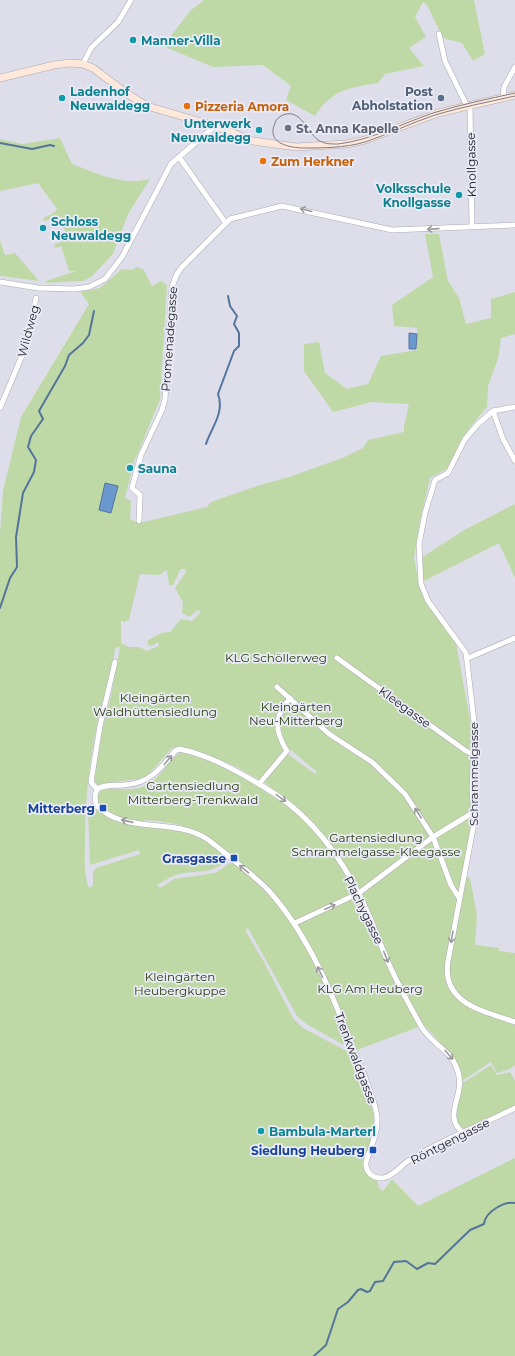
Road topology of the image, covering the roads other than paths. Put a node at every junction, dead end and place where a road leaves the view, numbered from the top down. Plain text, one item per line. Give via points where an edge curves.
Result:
1 (131, 0) edge
2 (439, 34) dead end
3 (83, 64) junction
4 (515, 67) edge
5 (0, 78) edge
6 (515, 95) edge
7 (503, 98) junction
8 (468, 105) junction
9 (215, 126) junction
10 (179, 157) junction
11 (225, 222) junction
12 (515, 225) edge
13 (472, 226) junction
14 (0, 282) edge
15 (36, 298) dead end
16 (515, 407) edge
17 (0, 408) edge
18 (493, 411) junction
19 (515, 461) edge
20 (139, 521) dead end
21 (515, 638) edge
22 (337, 658) dead end
23 (468, 658) junction
24 (115, 662) dead end
25 (277, 687) dead end
26 (290, 698) junction
27 (473, 754) junction
28 (259, 784) junction
29 (97, 789) junction
30 (474, 812) junction
31 (433, 837) junction
32 (359, 893) junction
33 (459, 898) junction
34 (295, 923) junction
35 (515, 1022) edge
36 (515, 1108) edge
37 (463, 1133) junction
38 (388, 1177) joint

1 - 3 street via 118,22 91,48
2 - 8 street via 445,60
3 - 5 main road via 54,65
3 - 9 main road via 96,70 143,104
4 - 7 street via 504,87
6 - 7 main road
7 - 8 main road
8 - 9 main road via 438,113 365,140 324,146 296,147 257,142
8 - 13 street, Knollgasse
9 - 10 street
10 - 11 street
10 - 14 street via 168,170 116,266 105,279 89,286 74,288 38,288
13 -> 11 street, Promenadegasse via 392,230 288,206 240,215
11 - 20 street, Promenadegasse via 182,267 172,286 165,399 141,455 132,488 140,495
12 - 13 street, Promenadegasse
15 - 17 street, Wildweg via 26,346
16 - 18 street
18 - 19 street
18 - 23 street, Schrammelgasse via 468,436 448,473 433,482 419,544 420,578 425,596 458,640
21 - 23 street
22 - 27 street, Kleegasse
23 - 27 street, Schrammelgasse via 475,730
24 - 29 street via 100,726 91,782
25 - 26 street
26 - 28 street via 279,714 277,724 281,741 287,751
31 -> 26 street via 405,794 389,778 372,762 329,734
27 - 30 street, Schrammelgasse
29 -> 28 street, Plachygasse via 102,786 143,782 152,777 179,749 226,765
28 -> 32 street, Plachygasse via 289,804 310,825 329,847
34 -> 29 street, Trenkwaldgasse via 268,889 207,839 189,830 118,819 96,805
30 - 31 street
30 - 33 street, Schrammelgasse via 474,826
31 - 32 street
31 - 33 street via 451,885
34 -> 32 street
32 -> 37 street, Plachygasse via 389,965 421,1027 449,1055 456,1067 461,1084 452,1118
33 -> 35 street, Schrammelgasse via 447,965 450,985 455,995 463,1002
38 -> 34 street, Trenkwaldgasse via 378,1178 366,1169 377,1123 376,1109 332,996
36 - 37 street, Röntgengasse
37 - 38 street, Röntgengasse via 416,1157

